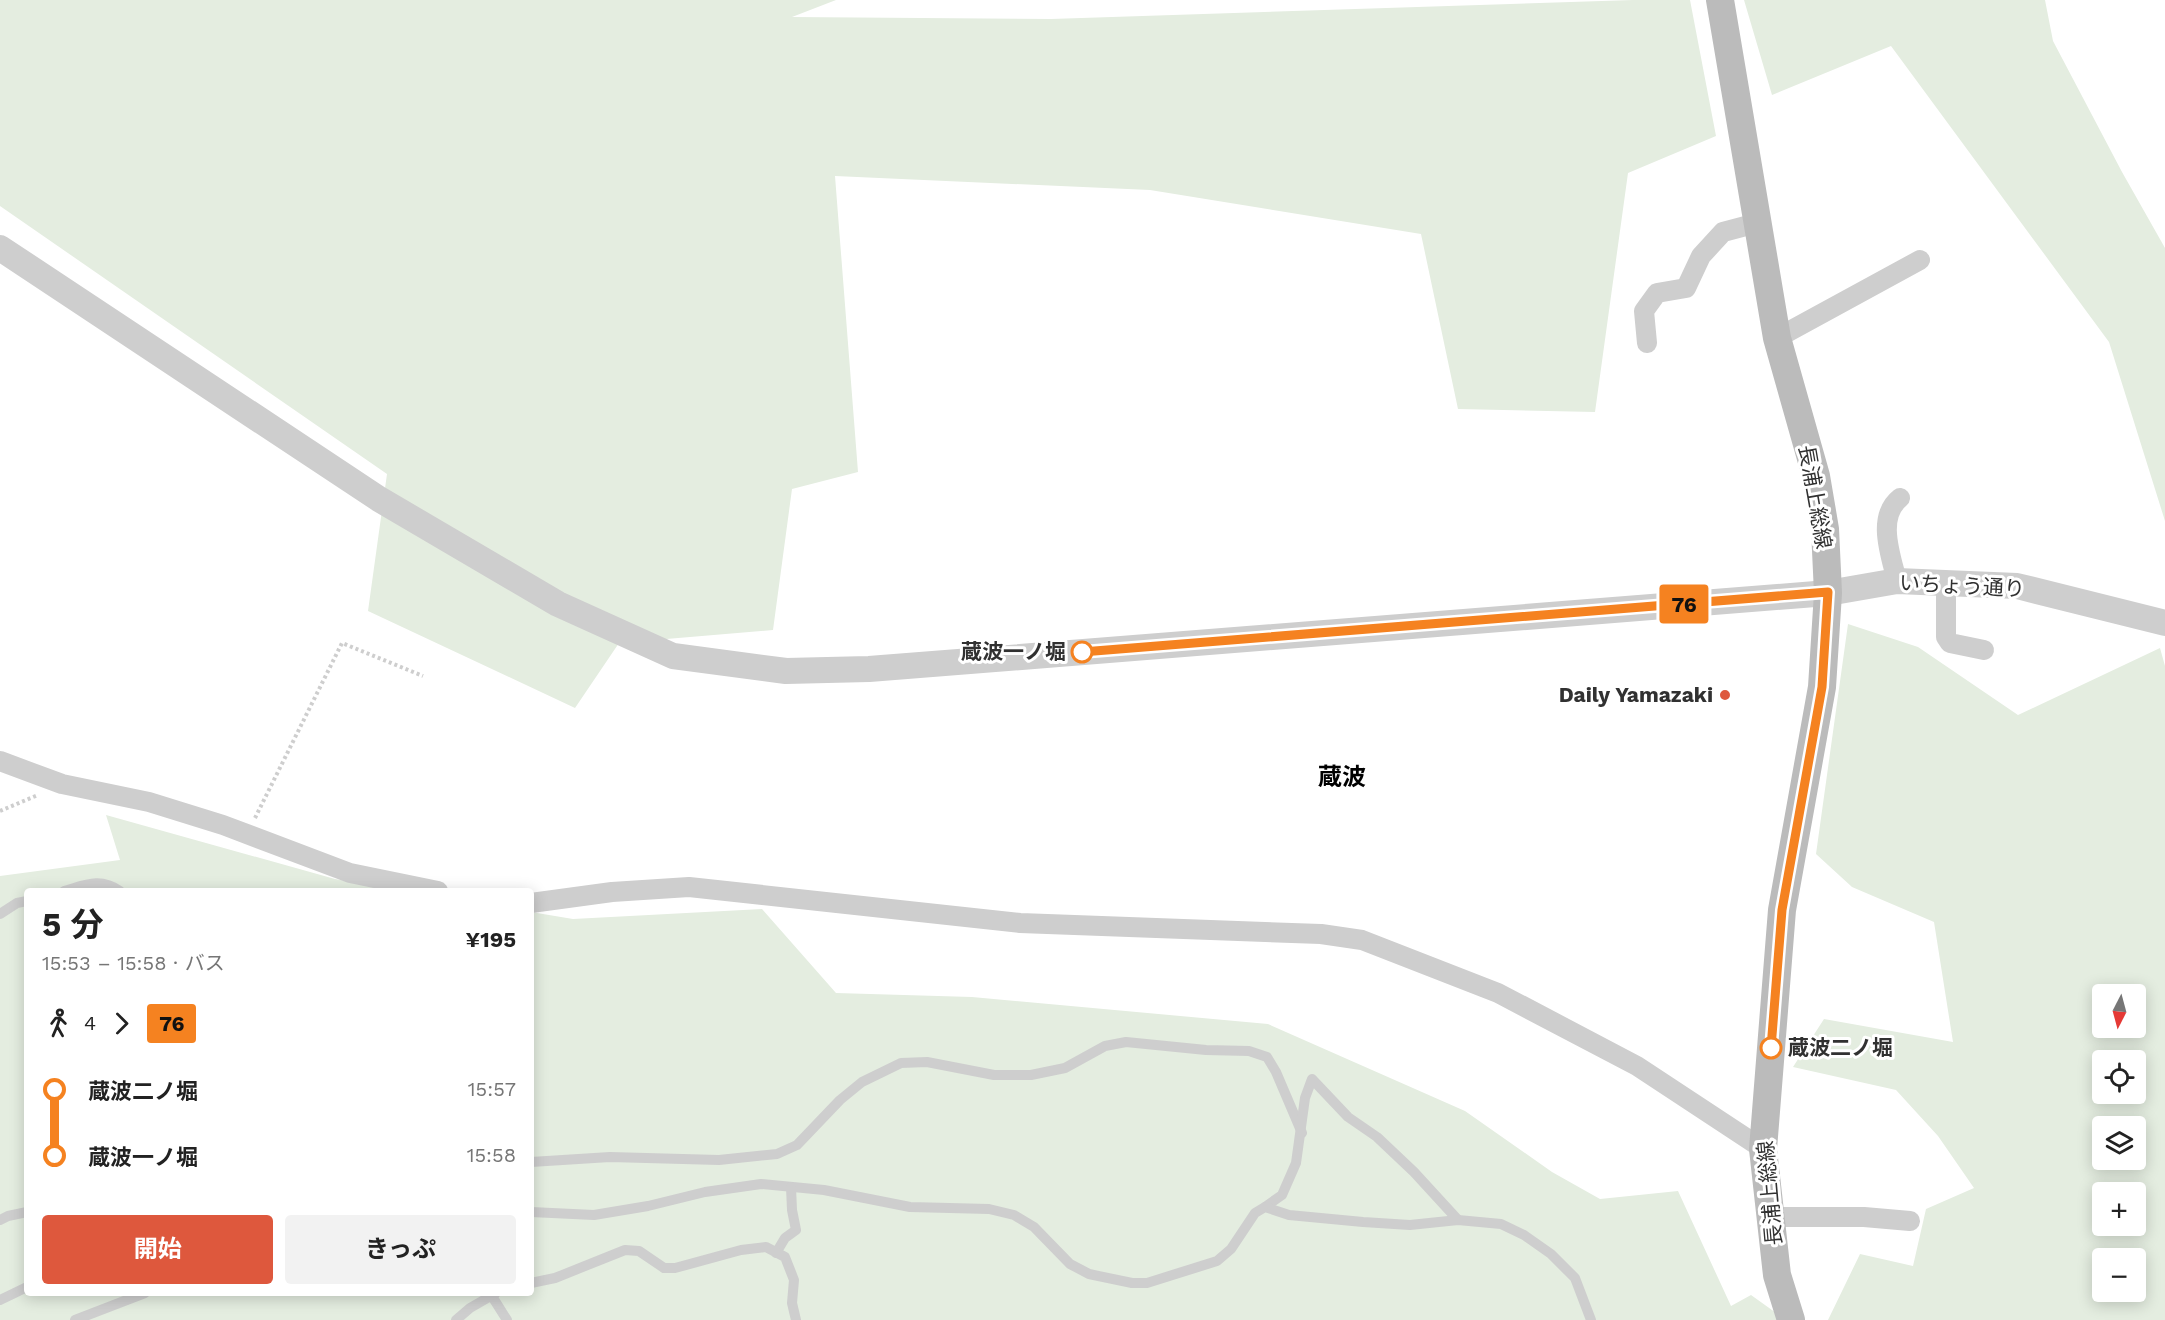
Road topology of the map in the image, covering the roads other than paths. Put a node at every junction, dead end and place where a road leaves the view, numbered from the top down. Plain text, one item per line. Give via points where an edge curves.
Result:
1 (1720, 0) edge
2 (1757, 223) junction
3 (0, 248) edge
4 (1920, 261) dead end
5 (1777, 338) junction
6 (1647, 343) dead end
7 (1900, 498) dead end
8 (1897, 581) junction
9 (1946, 583) junction
10 (1828, 592) junction
11 (2165, 623) edge
12 (1984, 650) dead end
13 (0, 761) edge
14 (74, 888) edge
15 (115, 888) edge
16 (423, 888) edge
17 (24, 902) edge
18 (534, 903) edge
19 (0, 915) edge
20 (1302, 1133) junction
21 (1763, 1149) junction
22 (534, 1162) edge
23 (791, 1187) junction
24 (1265, 1207) junction
25 (534, 1212) edge
26 (24, 1213) edge
27 (1771, 1217) junction
28 (0, 1220) edge
29 (1458, 1220) junction
30 (1911, 1221) dead end
31 (776, 1253) junction
32 (534, 1282) edge
33 (24, 1288) edge
34 (137, 1296) edge
35 (489, 1296) edge
36 (493, 1296) edge
37 (0, 1300) edge
38 (75, 1320) edge
39 (456, 1320) edge
40 (507, 1320) edge
41 (796, 1320) edge
42 (1591, 1320) edge
43 (1791, 1320) edge

1 - 2 main road, 長浦上総線
2 - 5 main road, 長浦上総線
2 - 6 street via 1723,232 1701,256 1686,288 1657,293 1644,311
3 - 10 street, いちょう通り via 379,499 558,604 674,656 786,671 869,669
4 - 5 street
5 - 10 main road, 長浦上総線 via 1816,476 1825,529
7 - 8 street via 1892,505 1887,521
8 - 9 street, いちょう通り
8 - 10 street, いちょう通り
9 - 11 street, いちょう通り via 2017,586
9 - 12 street via 1946,637 1950,643
10 - 21 main road, 長浦上総線 via 1822,687 1782,910
13 - 16 street via 62,784 148,802 350,873
14 - 15 lane via 91,883
17 - 19 lane
18 - 21 street via 689,887 1020,923 1321,934 1362,940 1518,1003 1637,1066
20 - 22 lane via 1267,1057 1249,1052 1126,1042 1105,1046 1065,1068 1031,1075 994,1075 927,1062 901,1063 862,1082 797,1145 777,1154 719,1160 610,1157
20 - 24 lane via 1296,1163 1282,1195
20 - 29 lane via 1305,1098 1312,1079 1348,1117 1377,1137 1406,1165
21 - 27 main road, 長浦上総線
23 - 24 lane via 910,1207 989,1209 1014,1215 1034,1227 1070,1264 1089,1274 1132,1283 1147,1283 1217,1261 1231,1249 1255,1213
23 - 25 lane via 761,1184 594,1215
23 - 31 lane via 796,1230 785,1238
24 - 29 lane via 1290,1215 1410,1225
26 - 28 lane
27 - 30 street
27 - 43 main road, 長浦上総線 via 1777,1275
29 - 42 lane via 1501,1224 1551,1254 1575,1278
31 - 32 lane via 766,1247 741,1250 664,1268 639,1251 625,1250
31 - 41 lane via 785,1257 794,1280 792,1303
33 - 37 lane
34 - 38 lane
35 - 39 lane
36 - 40 lane

